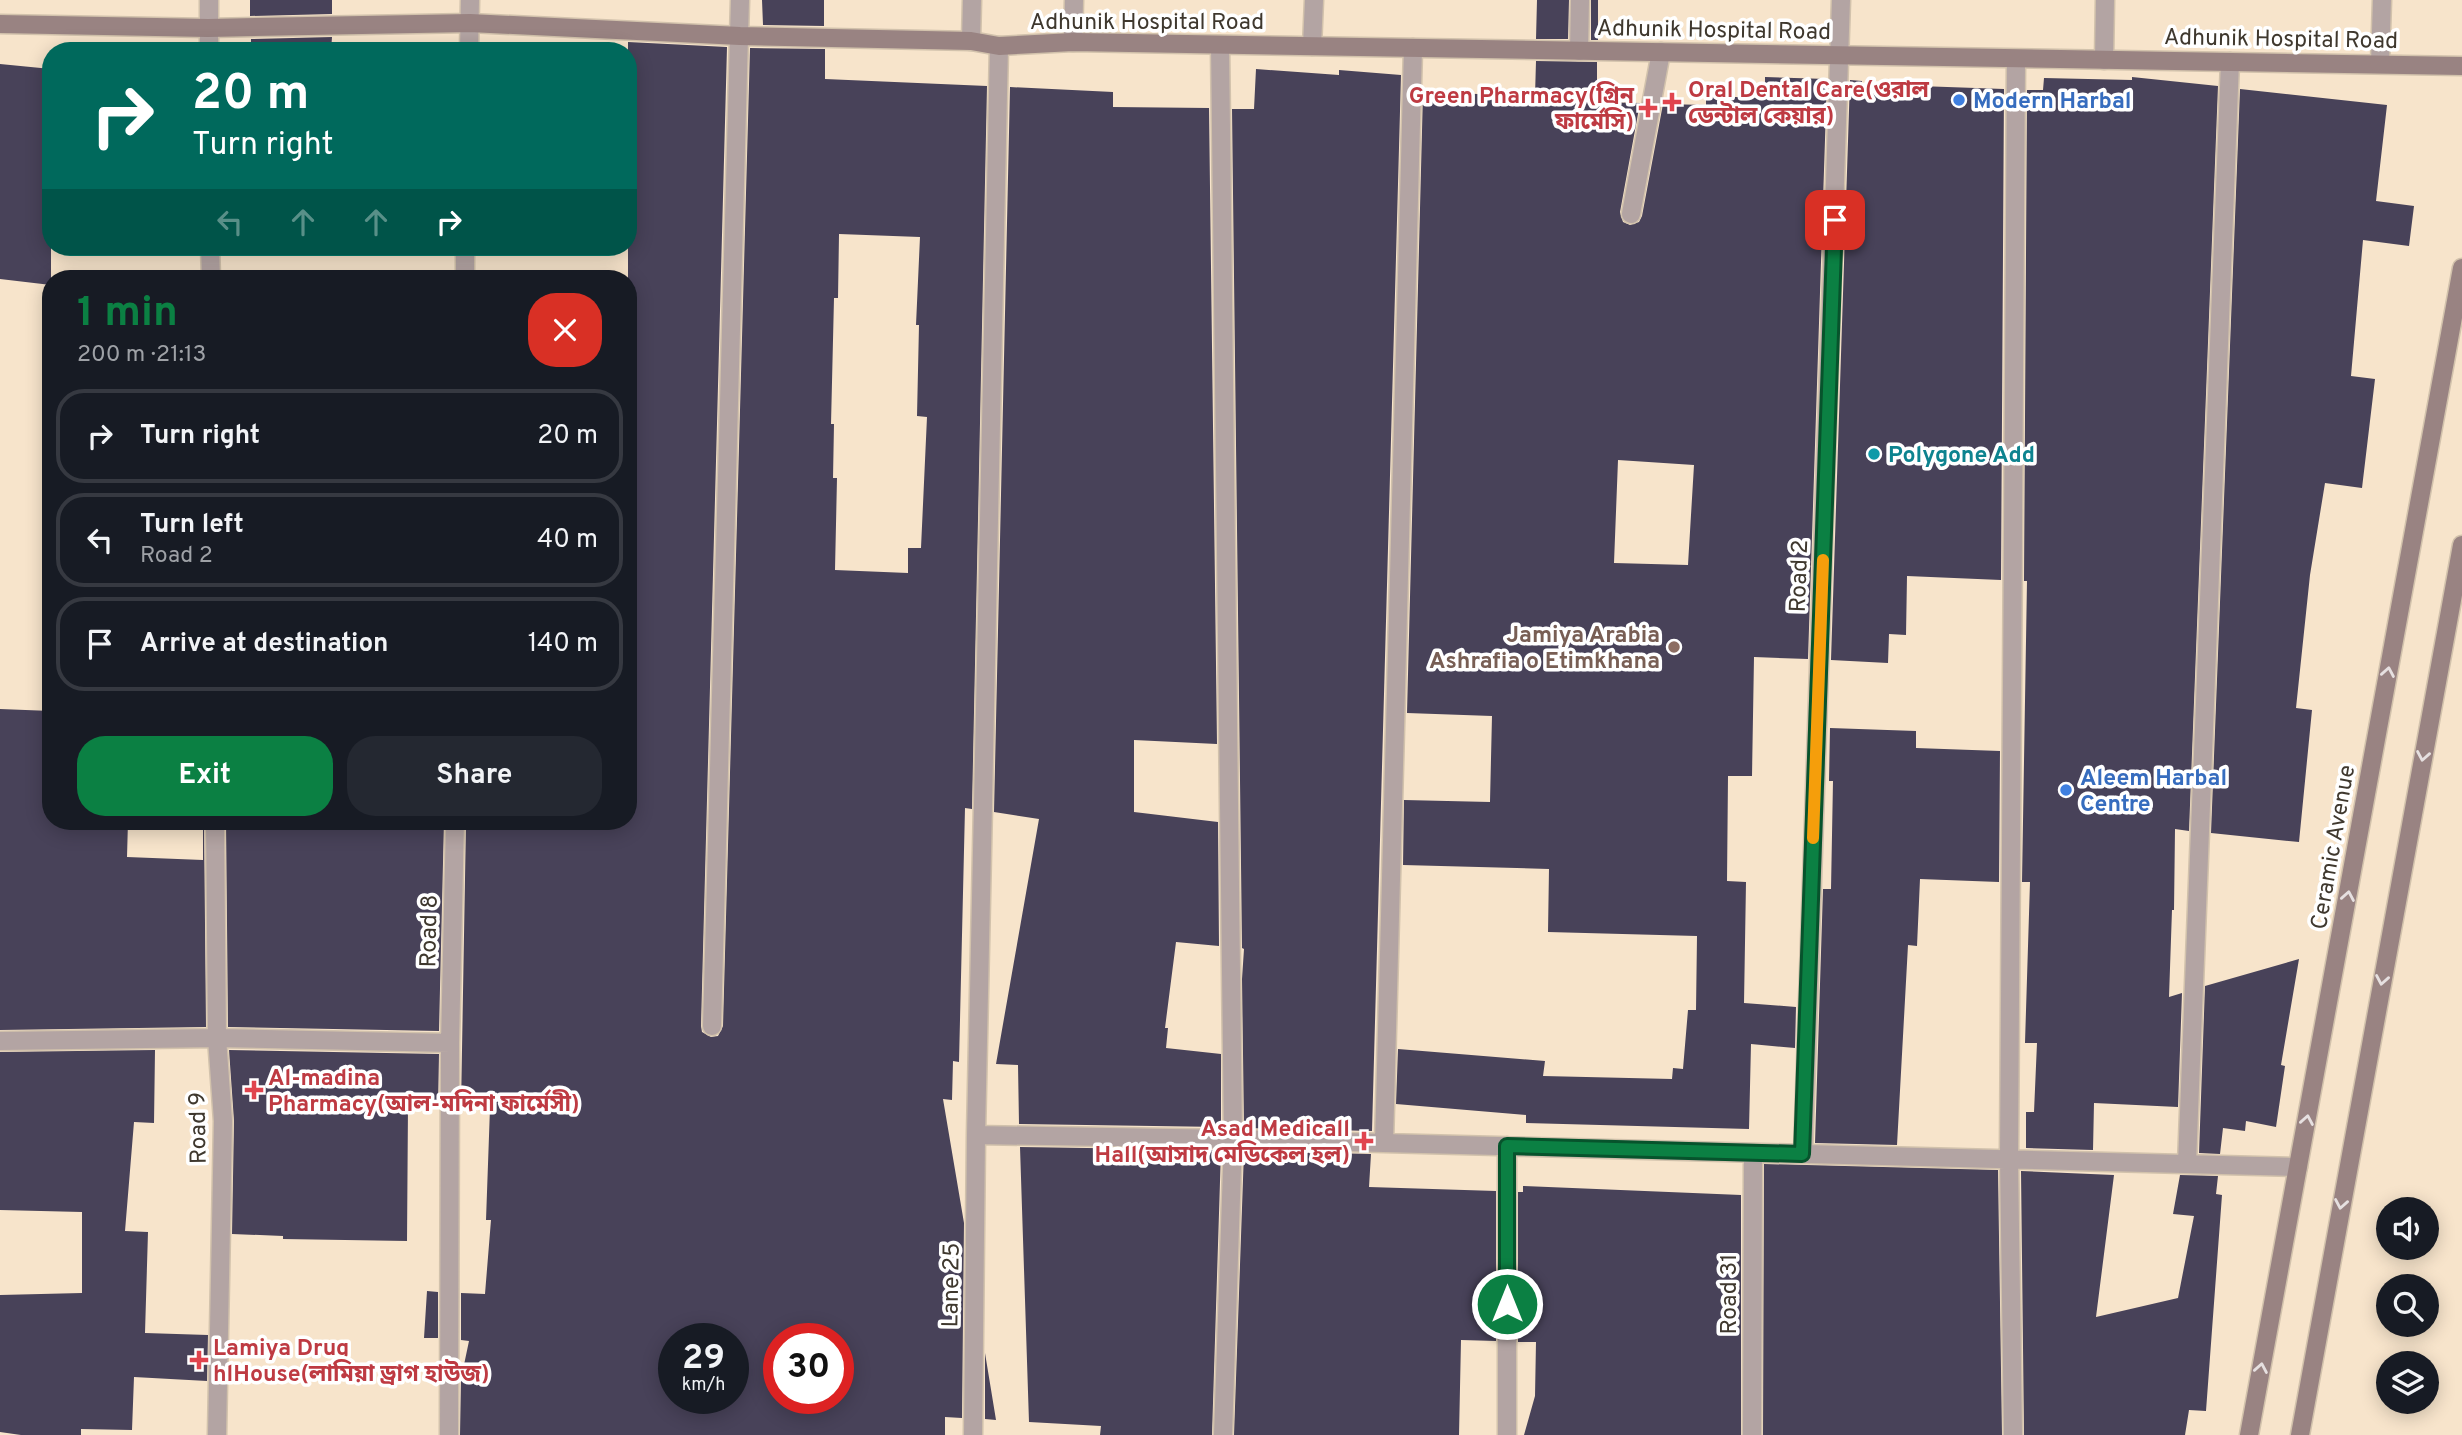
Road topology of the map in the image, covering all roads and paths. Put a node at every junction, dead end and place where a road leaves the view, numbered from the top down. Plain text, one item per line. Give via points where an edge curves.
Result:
1 (209, 0) edge
2 (470, 0) edge
3 (740, 0) edge
4 (972, 0) edge
5 (1074, 0) edge
6 (1314, 0) edge
7 (1580, 0) edge
8 (1842, 0) edge
9 (2105, 0) edge
10 (2382, 0) edge
11 (470, 23) junction
12 (0, 24) edge
13 (208, 28) junction
14 (740, 36) junction
15 (971, 41) junction
16 (209, 42) edge
17 (469, 42) edge
18 (1073, 42) junction
19 (1220, 45) junction
20 (999, 46) junction
21 (1312, 46) junction
22 (1413, 48) junction
23 (1579, 51) junction
24 (1661, 52) junction
25 (1840, 55) junction
26 (2016, 59) junction
27 (2104, 60) junction
28 (2230, 62) junction
29 (2380, 63) junction
30 (2462, 65) edge
31 (1631, 214) dead end
32 (2462, 268) edge
33 (2462, 545) edge
34 (215, 830) edge
35 (455, 830) edge
36 (712, 1026) dead end
37 (217, 1038) junction
38 (0, 1041) edge
39 (450, 1043) junction
40 (976, 1135) junction
41 (1233, 1139) junction
42 (1384, 1143) junction
43 (1507, 1146) junction
44 (1753, 1153) junction
45 (1802, 1154) junction
46 (2009, 1159) junction
47 (2187, 1164) junction
48 (2298, 1167) junction
49 (217, 1435) edge
50 (449, 1435) edge
51 (973, 1435) edge
52 (1223, 1435) edge
53 (1507, 1435) edge
54 (1752, 1435) edge
55 (2013, 1435) edge
56 (2249, 1435) edge
57 (2300, 1435) edge

1 - 13 street
2 - 11 street
3 - 14 street
4 - 15 street
5 - 18 street
6 - 21 street
7 - 23 street
8 - 25 street, Road 2
9 - 27 street
10 - 29 street
11 - 13 street, Adhunik Hospital Road
11 - 14 street, Adhunik Hospital Road
11 - 17 street
12 - 13 street, Adhunik Hospital Road
13 - 16 street
14 - 15 street, Adhunik Hospital Road
14 - 36 street
15 - 20 street, Adhunik Hospital Road
18 - 19 street, Adhunik Hospital Road
18 - 20 street, Adhunik Hospital Road
19 - 21 street, Adhunik Hospital Road
19 - 41 street
20 - 40 street, Lane 25
21 - 22 street, Adhunik Hospital Road
22 - 23 street, Adhunik Hospital Road
22 - 42 street
23 - 24 street, Adhunik Hospital Road
24 - 25 street, Adhunik Hospital Road
24 - 31 street
25 - 26 street, Adhunik Hospital Road
25 - 45 street, Road 2
26 - 27 street, Adhunik Hospital Road
26 - 46 street
27 - 28 street, Adhunik Hospital Road
28 - 29 street, Adhunik Hospital Road
28 - 47 street
29 - 30 street, Adhunik Hospital Road
48 -> 32 street, Ceramic Avenue
33 -> 57 street
34 - 37 street, Road 9
35 - 39 street, Road 8
37 - 38 street
37 - 39 street
37 - 49 street, Road 9 via 223,1121
39 - 50 street, Road 8
40 - 41 street
40 - 51 street, Lane 25
41 - 42 street
41 - 52 street
42 - 43 street
43 - 44 street
43 - 53 street
44 - 45 street
44 - 54 street, Road 31
45 - 46 street
46 - 47 street
46 - 55 street
47 - 48 street
56 -> 48 street, Ceramic Avenue

